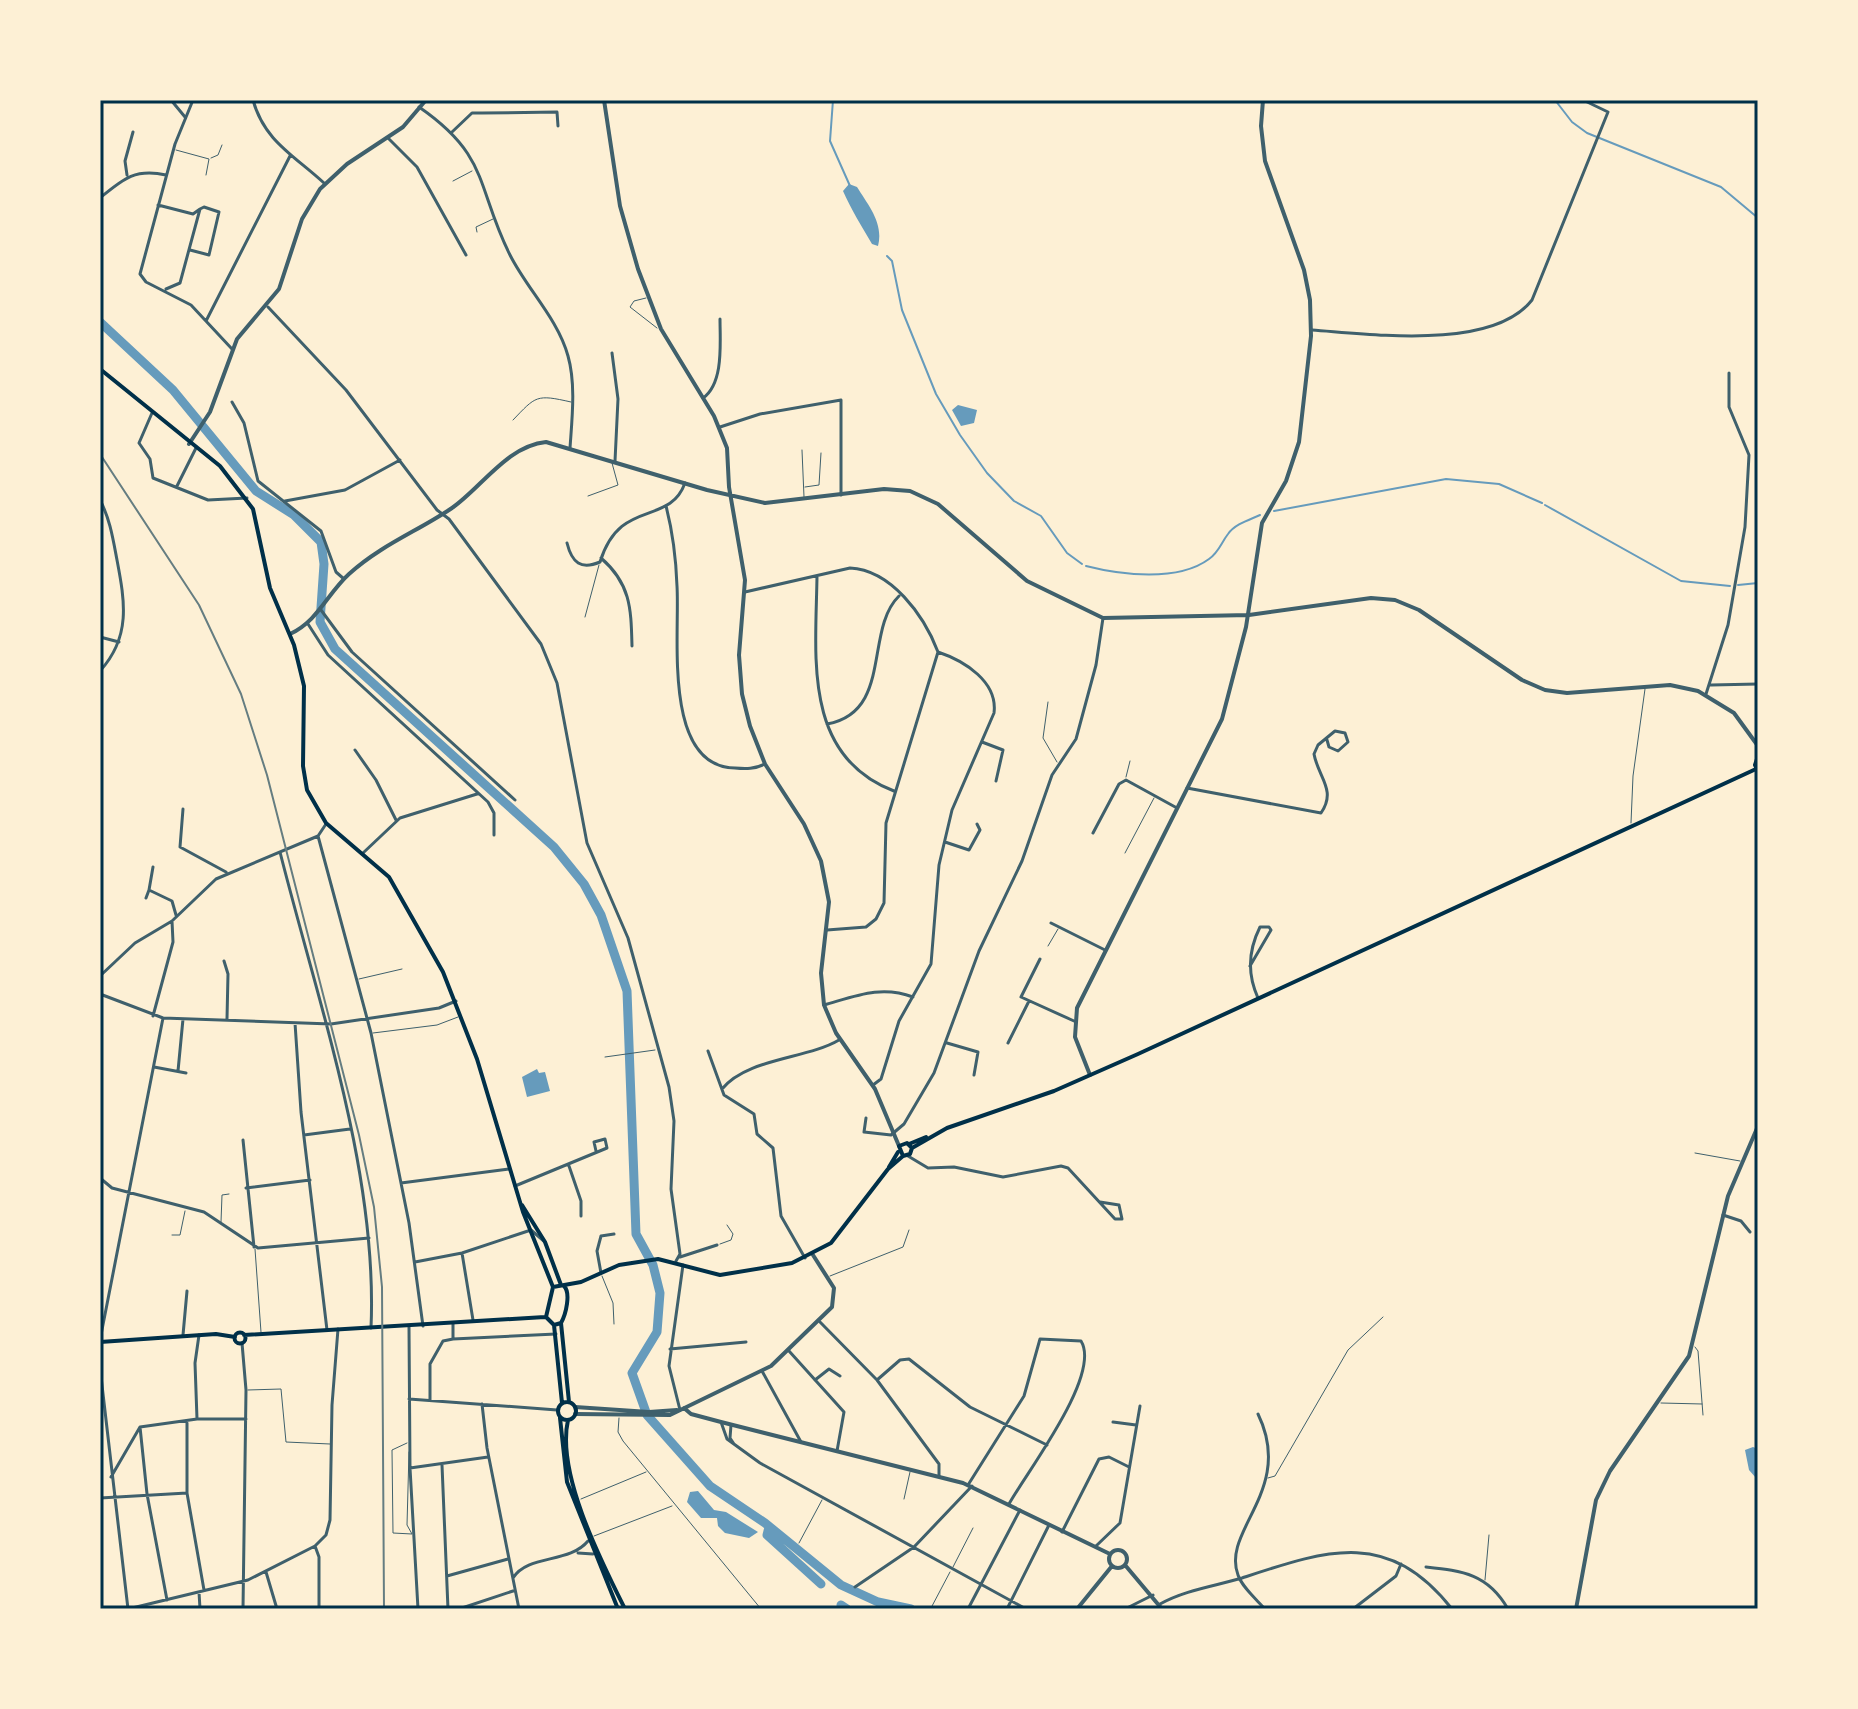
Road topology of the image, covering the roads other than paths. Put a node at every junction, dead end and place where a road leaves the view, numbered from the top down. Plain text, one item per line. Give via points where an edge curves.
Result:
1 (171, 100) edge
2 (193, 100) edge
3 (253, 100) edge
4 (420, 100) edge
5 (426, 100) edge
6 (604, 100) edge
7 (1263, 100) edge
8 (1583, 100) edge
9 (419, 107) junction
10 (185, 117) junction
11 (558, 126) dead end
12 (133, 132) dead end
13 (452, 132) junction
14 (388, 138) junction
15 (222, 145) dead end
16 (174, 149) junction
17 (290, 156) junction
18 (209, 159) junction
19 (478, 168) junction
20 (127, 175) junction
21 (166, 175) junction
22 (206, 175) dead end
23 (453, 181) dead end
24 (324, 183) junction
25 (100, 198) edge
26 (158, 205) junction
27 (200, 209) junction
28 (495, 217) junction
29 (477, 232) dead end
30 (190, 250) junction
31 (466, 255) dead end
32 (166, 289) junction
33 (649, 297) junction
34 (268, 307) junction
35 (720, 319) dead end
36 (206, 321) junction
37 (661, 329) junction
38 (1312, 330) junction
39 (232, 349) junction
40 (612, 353) dead end
41 (100, 369) edge
42 (1729, 373) dead end
43 (703, 398) junction
44 (232, 402) dead end
45 (571, 402) junction
46 (153, 411) junction
47 (513, 420) dead end
48 (720, 427) junction
49 (189, 444) junction
50 (196, 448) junction
51 (570, 448) junction
52 (802, 450) dead end
53 (821, 453) dead end
54 (400, 460) junction
55 (614, 461) junction
56 (685, 483) junction
57 (177, 486) junction
58 (803, 487) junction
59 (730, 495) junction
60 (841, 495) junction
61 (588, 496) dead end
62 (247, 498) junction
63 (804, 499) junction
64 (100, 500) edge
65 (285, 501) junction
66 (666, 506) junction
67 (442, 514) junction
68 (567, 543) dead end
69 (601, 560) junction
70 (817, 576) junction
71 (344, 579) junction
72 (745, 592) junction
73 (900, 595) junction
74 (323, 609) junction
75 (1249, 615) junction
76 (585, 617) dead end
77 (1103, 618) junction
78 (308, 624) junction
79 (290, 634) junction
80 (100, 637) edge
81 (119, 642) junction
82 (632, 646) dead end
83 (938, 652) junction
84 (100, 671) edge
85 (1758, 684) edge
86 (1645, 685) junction
87 (1711, 685) junction
88 (1706, 694) junction
89 (1048, 702) dead end
90 (827, 724) junction
91 (1327, 740) junction
92 (982, 742) junction
93 (1758, 746) edge
94 (355, 750) dead end
95 (1758, 756) edge
96 (1130, 761) dead end
97 (765, 764) junction
98 (1058, 764) junction
99 (1757, 770) edge
100 (1126, 780) junction
101 (996, 781) dead end
102 (1187, 788) junction
103 (895, 791) junction
104 (478, 794) junction
105 (1155, 796) junction
106 (515, 800) dead end
107 (1177, 808) junction
108 (183, 809) dead end
109 (396, 820) junction
110 (326, 823) junction
111 (977, 824) dead end
112 (1631, 826) junction
113 (1093, 833) dead end
114 (494, 835) dead end
115 (318, 836) junction
116 (945, 842) junction
117 (280, 852) junction
118 (363, 853) junction
119 (1125, 853) dead end
120 (153, 867) dead end
121 (226, 872) junction
122 (149, 890) junction
123 (146, 898) dead end
124 (176, 916) junction
125 (172, 921) junction
126 (1051, 923) dead end
127 (1059, 927) junction
128 (827, 930) junction
129 (1048, 946) dead end
130 (1105, 950) junction
131 (1040, 959) dead end
132 (224, 961) dead end
133 (1250, 966) junction
134 (402, 969) dead end
135 (100, 976) edge
136 (357, 980) junction
137 (100, 994) edge
138 (913, 997) junction
139 (1258, 998) junction
140 (456, 1001) junction
141 (1029, 1001) junction
142 (824, 1005) junction
143 (153, 1016) junction
144 (462, 1016) junction
145 (163, 1018) junction
146 (184, 1018) junction
147 (367, 1018) junction
148 (227, 1019) junction
149 (295, 1021) junction
150 (1074, 1021) junction
151 (323, 1023) junction
152 (371, 1033) junction
153 (840, 1040) junction
154 (946, 1043) junction
155 (1008, 1043) dead end
156 (658, 1050) junction
157 (708, 1051) dead end
158 (605, 1057) dead end
159 (154, 1067) junction
160 (178, 1071) junction
161 (186, 1073) dead end
162 (974, 1075) dead end
163 (1090, 1075) junction
164 (873, 1085) junction
165 (722, 1089) junction
166 (866, 1118) dead end
167 (1758, 1126) edge
168 (350, 1129) junction
169 (894, 1132) junction
170 (304, 1135) junction
171 (243, 1140) dead end
172 (905, 1149) junction
173 (596, 1151) dead end
174 (1695, 1153) dead end
175 (1740, 1161) junction
176 (569, 1166) junction
177 (509, 1169) junction
178 (100, 1178) edge
179 (310, 1180) junction
180 (401, 1183) junction
181 (515, 1186) junction
182 (246, 1188) junction
183 (131, 1193) junction
184 (229, 1194) dead end
185 (1100, 1202) junction
186 (521, 1203) junction
187 (186, 1205) junction
188 (1723, 1215) junction
189 (581, 1216) dead end
190 (221, 1223) junction
191 (727, 1225) dead end
192 (531, 1230) junction
193 (909, 1230) dead end
194 (1750, 1232) dead end
195 (614, 1234) dead end
196 (172, 1235) dead end
197 (369, 1238) junction
198 (545, 1242) junction
199 (317, 1243) junction
200 (717, 1245) joint
201 (254, 1247) junction
202 (462, 1253) junction
203 (813, 1255) junction
204 (805, 1258) junction
205 (678, 1259) junction
206 (415, 1262) junction
207 (683, 1265) junction
208 (601, 1273) junction
209 (828, 1277) junction
210 (581, 1282) junction
211 (562, 1285) junction
212 (553, 1287) junction
213 (187, 1291) dead end
214 (569, 1295) junction
215 (546, 1317) junction
216 (1383, 1317) dead end
217 (474, 1322) junction
218 (820, 1322) junction
219 (453, 1323) junction
220 (561, 1323) junction
221 (614, 1324) dead end
222 (554, 1325) junction
223 (423, 1326) junction
224 (409, 1327) junction
225 (371, 1328) junction
226 (338, 1329) junction
227 (327, 1330) junction
228 (261, 1332) junction
229 (556, 1334) junction
230 (183, 1335) junction
231 (199, 1335) junction
232 (244, 1335) junction
233 (235, 1337) junction
234 (453, 1339) junction
235 (100, 1341) edge
236 (746, 1342) dead end
237 (242, 1343) junction
238 (1693, 1346) junction
239 (670, 1349) junction
240 (789, 1351) junction
241 (100, 1368) edge
242 (762, 1371) junction
243 (840, 1376) dead end
244 (815, 1380) junction
245 (877, 1380) junction
246 (246, 1390) junction
247 (409, 1399) junction
248 (430, 1400) junction
249 (569, 1402) junction
250 (1659, 1402) junction
251 (562, 1403) junction
252 (482, 1404) junction
253 (1702, 1404) junction
254 (1140, 1406) dead end
255 (575, 1407) junction
256 (682, 1409) junction
257 (557, 1410) junction
258 (575, 1414) junction
259 (1258, 1414) dead end
260 (641, 1415) junction
261 (1703, 1415) dead end
262 (619, 1416) junction
263 (560, 1418) junction
264 (197, 1419) junction
265 (246, 1419) junction
266 (568, 1420) junction
267 (721, 1422) junction
268 (1113, 1422) dead end
269 (187, 1423) junction
270 (731, 1425) junction
271 (1006, 1425) junction
272 (1136, 1425) junction
273 (100, 1427) edge
274 (106, 1427) junction
275 (140, 1427) junction
276 (801, 1442) junction
277 (409, 1443) junction
278 (332, 1444) junction
279 (1047, 1445) junction
280 (736, 1447) junction
281 (409, 1450) junction
282 (837, 1451) junction
283 (488, 1457) junction
284 (442, 1465) junction
285 (1129, 1467) junction
286 (410, 1468) junction
287 (910, 1469) junction
288 (648, 1471) junction
289 (939, 1476) junction
290 (111, 1477) junction
291 (1268, 1478) junction
292 (970, 1486) junction
293 (187, 1493) junction
294 (147, 1494) junction
295 (113, 1497) junction
296 (100, 1498) edge
297 (823, 1498) junction
298 (904, 1499) dead end
299 (579, 1500) junction
300 (1009, 1504) junction
301 (674, 1506) junction
302 (1020, 1510) junction
303 (1049, 1525) junction
304 (973, 1528) dead end
305 (1062, 1532) junction
306 (412, 1534) junction
307 (1489, 1535) dead end
308 (590, 1539) junction
309 (799, 1543) dead end
310 (315, 1546) junction
311 (914, 1547) junction
312 (1094, 1547) junction
313 (574, 1553) junction
314 (593, 1554) junction
315 (1110, 1554) junction
316 (508, 1559) junction
317 (1401, 1564) junction
318 (1125, 1565) junction
319 (1112, 1566) junction
320 (1426, 1567) dead end
321 (952, 1568) junction
322 (266, 1572) junction
323 (447, 1576) junction
324 (513, 1578) junction
325 (1238, 1579) junction
326 (1485, 1580) junction
327 (243, 1582) junction
328 (981, 1585) junction
329 (855, 1587) dead end
330 (204, 1590) junction
331 (513, 1591) junction
332 (199, 1592) junction
333 (1153, 1595) junction
334 (167, 1600) junction
335 (1011, 1601) junction
336 (1161, 1607) edge
337 (931, 1608) edge
338 (128, 1609) edge
339 (200, 1609) edge
340 (243, 1609) edge
341 (277, 1609) edge
342 (319, 1609) edge
343 (418, 1609) edge
344 (448, 1609) edge
345 (459, 1609) edge
346 (519, 1609) edge
347 (618, 1609) edge
348 (625, 1609) edge
349 (761, 1609) edge
350 (968, 1609) edge
351 (1007, 1609) edge
352 (1026, 1609) edge
353 (1077, 1609) edge
354 (1125, 1609) edge
355 (1265, 1609) edge
356 (1353, 1609) edge
357 (1452, 1609) edge
358 (1508, 1609) edge
359 (1576, 1609) edge

1 - 10 street
2 - 10 street
3 - 17 street via 265,130
4 - 9 street
5 - 9 street
6 - 33 street via 620,206
7 - 38 street via 1265,161 1304,270
8 - 38 street via 1608,112 1532,300 1515,317 1493,327 1413,335
9 - 13 street
9 - 14 street
10 - 16 street
11 - 13 street via 557,112 472,113
12 - 20 street
13 - 19 street
14 - 24 street
14 - 31 street via 417,167
15 - 18 lane
16 - 18 lane
16 - 21 street
17 - 24 street
17 - 36 street
18 - 22 lane
19 - 23 lane
19 - 28 street
20 - 21 street
20 - 25 street
21 - 26 street
24 - 34 street via 302,219
26 - 27 street via 193,214
26 - 32 street via 140,274
27 - 30 street
27 - 30 street via 221,216 209,255
28 - 29 lane via 476,227
28 - 45 street via 511,256 564,344
30 - 32 street via 180,283
32 - 36 street
33 - 37 street
33 - 37 lane via 630,307
34 - 39 street
34 - 54 street via 346,390
35 - 43 street via 713,388
36 - 39 street
37 - 43 street
38 - 75 street via 1299,442 1286,481 1262,523
39 - 49 street via 204,423
40 - 55 street via 618,399
41 - 46 main road
42 - 87 street via 1729,407 1749,459 1743,543
43 - 48 street
44 - 65 street via 246,430 258,481
45 - 47 lane via 538,399 523,405
45 - 51 street
46 - 49 main road
46 - 57 street via 139,443 150,459 153,478
48 - 59 street
48 - 60 street via 841,400
49 - 50 main road
50 - 57 street
50 - 62 main road
51 - 55 street
51 - 67 street via 546,442 528,447
52 - 58 lane
53 - 58 lane via 819,485
54 - 65 street via 345,490
54 - 67 street
55 - 56 street
55 - 61 lane via 618,485
56 - 59 street
56 - 66 street
57 - 62 street via 208,500
58 - 63 lane
59 - 63 street via 765,503
59 - 72 street
60 - 63 street
60 - 77 street via 898,489 921,494 1022,577
62 - 79 main road via 259,526 270,588
64 - 81 street via 110,523 124,595
65 - 71 street via 325,537 336,572
66 - 69 street via 619,527
66 - 97 street via 675,552 679,693 689,731 701,755 713,764 750,769
67 - 71 street via 385,545
67 - 156 street via 541,644 557,683 587,843 628,938
68 - 69 street via 578,564
69 - 76 lane
69 - 82 street via 626,588
70 - 72 street
70 - 73 street via 863,568 887,579
70 - 90 street via 818,693
71 - 74 street
72 - 97 street via 741,687
73 - 83 street
73 - 90 street via 886,617 869,689 848,714
74 - 78 street
74 - 106 street via 352,652
75 - 77 street
75 - 86 street via 1382,597 1419,610 1545,690
75 - 102 street via 1222,719
77 - 98 street via 1076,739
78 - 79 street
78 - 104 street via 328,655
79 - 110 main road via 306,702 305,780
80 - 81 street
81 - 84 street
83 - 92 street via 975,672 991,689 994,713
83 - 103 street
85 - 87 street
86 - 88 street via 1681,686
86 - 112 lane
87 - 88 street
88 - 93 street via 1734,713
89 - 98 lane via 1043,738
90 - 103 street via 851,766
91 - 91 street via 1338,751 1348,742 1338,730
91 - 102 street via 1314,754 1328,788 1321,813
92 - 101 street via 1003,750
92 - 116 street via 962,784
94 - 109 street
95 - 99 main road
96 - 100 lane
97 - 128 street via 821,861
98 - 154 street
99 - 112 main road
100 - 105 street
100 - 113 street
102 - 107 street
103 - 128 street via 886,823 880,914 866,927
104 - 109 street
104 - 114 street via 493,809
105 - 107 street
105 - 119 lane
107 - 130 street
108 - 121 street via 180,847
109 - 118 street
110 - 115 street
110 - 118 main road
111 - 116 street via 980,830 969,850
112 - 139 main road
115 - 117 street
115 - 136 street
116 - 138 street via 931,964
117 - 121 street
117 - 151 street
118 - 140 main road via 394,885
120 - 122 street
121 - 124 street
122 - 123 street
122 - 124 street via 172,901
124 - 125 street
125 - 135 street via 135,943
125 - 143 street via 173,942
126 - 127 street
127 - 129 lane
127 - 130 street
128 - 142 street via 821,973
130 - 150 street
131 - 141 street via 1021,997
132 - 148 street
133 - 133 street via 1260,927 1271,930
133 - 139 street
134 - 136 lane
136 - 147 street
137 - 143 street
138 - 142 street via 875,991
138 - 164 street via 899,1021 881,1079
139 - 163 main road
140 - 144 main road
140 - 147 street
141 - 150 street
141 - 155 street
142 - 153 street
143 - 145 street
144 - 152 lane via 437,1025
144 - 177 main road
145 - 146 street
145 - 159 street
146 - 148 street
146 - 160 street
147 - 151 street
147 - 152 street
148 - 149 street
149 - 151 street
149 - 170 street
150 - 163 street
151 - 168 street
152 - 180 street
153 - 164 street
153 - 165 street via 766,1064
154 - 162 street via 978,1052
154 - 169 street via 922,1096
156 - 158 lane
156 - 205 street via 674,1121 671,1189
157 - 165 street
159 - 160 street
159 - 183 street
160 - 161 street
163 - 172 main road
164 - 169 street
165 - 204 street via 726,1098 754,1114 757,1134 772,1144 781,1216
166 - 169 street via 864,1132
167 - 175 street
168 - 170 street
168 - 197 street
169 - 172 street
170 - 179 street
171 - 182 street
172 - 185 street via 928,1168 954,1167 1003,1177 1068,1168
172 - 203 main road via 831,1243
173 - 176 street
174 - 175 lane
175 - 188 street
176 - 181 street
176 - 189 street
177 - 180 street
177 - 181 main road
178 - 183 street via 107,1186
179 - 182 street
179 - 199 street
180 - 206 street
181 - 186 main road
182 - 201 street
183 - 187 street
183 - 235 street
184 - 190 lane via 222,1195
185 - 185 street via 1115,1219 1122,1219 1117,1203
186 - 192 main road
186 - 198 main road
187 - 190 street
187 - 196 lane via 184,1227 180,1235
188 - 194 street via 1741,1221
188 - 238 street
190 - 201 street
191 - 200 lane via 731,1240
192 - 198 street
192 - 202 street
192 - 212 main road
193 - 209 lane via 903,1247
195 - 208 street via 601,1236
197 - 199 street
197 - 225 street
198 - 211 main road
199 - 201 street
199 - 227 street
200 - 205 street
201 - 228 lane
202 - 206 street
202 - 217 street
203 - 204 main road
203 - 209 street
204 - 207 main road via 771,1270 727,1275
205 - 207 main road
205 - 208 main road via 647,1260
206 - 223 street
207 - 239 street
208 - 210 main road
208 - 221 lane via 613,1303
209 - 218 street via 835,1297
210 - 211 main road
210 - 214 main road
211 - 212 main road
211 - 214 main road
212 - 215 main road
213 - 230 street
214 - 220 main road
215 - 217 main road
215 - 222 main road
216 - 291 lane via 1348,1350 1275,1476
217 - 219 main road
218 - 240 street
218 - 245 street
219 - 223 main road
219 - 234 street
220 - 222 main road
220 - 249 main road
222 - 229 main road
223 - 224 main road
224 - 225 main road
224 - 247 street
225 - 226 main road
226 - 227 main road
226 - 278 street
227 - 228 main road
228 - 232 main road
229 - 234 street
229 - 251 main road
230 - 231 main road
230 - 235 main road
231 - 233 main road
231 - 264 street
232 - 233 main road
232 - 237 main road
233 - 237 main road
234 - 248 street via 443,1341 430,1364
236 - 239 street
237 - 246 street
238 - 250 street
238 - 253 lane via 1698,1351
239 - 256 street via 670,1377
240 - 242 street
240 - 244 street
241 - 274 street
242 - 256 street
242 - 276 street
243 - 244 street via 829,1369
244 - 282 street via 844,1412
245 - 271 street via 900,1360 909,1359 957,1398
245 - 289 street via 939,1464
246 - 265 street
246 - 278 lane via 281,1389 286,1442
247 - 248 street
247 - 277 street
248 - 252 street
249 - 251 main road
249 - 255 main road
250 - 253 lane
250 - 359 street via 1600,1491
251 - 257 main road
252 - 257 street
252 - 283 street
253 - 261 lane
254 - 272 street
255 - 258 main road
255 - 260 street
256 - 260 street
256 - 267 street
257 - 263 main road
258 - 262 street
258 - 266 main road
259 - 291 street via 1265,1429
260 - 262 street
262 - 288 lane via 618,1432
263 - 266 main road
263 - 308 main road via 564,1472
264 - 265 street
264 - 269 street
265 - 327 street
266 - 299 main road via 567,1457
267 - 270 street
267 - 280 street via 723,1434
268 - 272 street
269 - 275 street
269 - 293 street
270 - 276 street
270 - 280 street
271 - 279 street
271 - 279 street via 1029,1386 1040,1339 1082,1342 1076,1387
271 - 292 street
272 - 285 street
273 - 274 street
274 - 290 street
275 - 290 street
275 - 294 street
276 - 282 street
277 - 281 street
277 - 306 lane via 392,1450 393,1533
278 - 310 street via 330,1520 326,1535
279 - 300 street
280 - 297 street
281 - 286 street
281 - 306 lane via 407,1521
282 - 287 street
283 - 284 street
283 - 316 street
284 - 286 street
284 - 323 street
285 - 305 street via 1109,1457 1099,1459
285 - 312 street via 1120,1523
286 - 306 street
287 - 289 street
287 - 298 lane
288 - 299 lane
288 - 301 lane
289 - 292 street
290 - 295 street
291 - 325 street via 1238,1547
292 - 300 street
292 - 311 street
293 - 294 street
293 - 330 street
294 - 295 street
294 - 334 street
295 - 296 street
295 - 338 street
297 - 309 lane
297 - 311 street
299 - 308 main road
300 - 302 street
301 - 308 lane
301 - 349 lane
302 - 303 street
302 - 328 street
303 - 305 street
303 - 335 street
304 - 321 lane
305 - 312 street
306 - 343 street
307 - 326 lane
308 - 313 street
308 - 314 main road
308 - 348 main road
310 - 322 street
310 - 342 street
311 - 321 street
311 - 329 street
312 - 315 street
313 - 314 street
313 - 324 street via 519,1570
314 - 347 main road
315 - 318 street via 1124,1551
315 - 319 street
316 - 323 street
316 - 324 street
317 - 325 street via 1337,1552 1309,1555
317 - 356 street via 1396,1576
317 - 357 street via 1420,1573
318 - 319 street
318 - 333 street
319 - 353 street
320 - 326 street
321 - 328 street
321 - 337 lane
322 - 327 street
322 - 341 street
323 - 344 street
324 - 331 street
325 - 336 street
325 - 355 street
326 - 358 street
327 - 330 street
327 - 340 street
328 - 335 street
328 - 350 street
330 - 332 street
331 - 345 street
331 - 346 street
332 - 334 street
332 - 339 street
333 - 336 street
333 - 354 street
334 - 338 street
335 - 351 street
335 - 352 street

